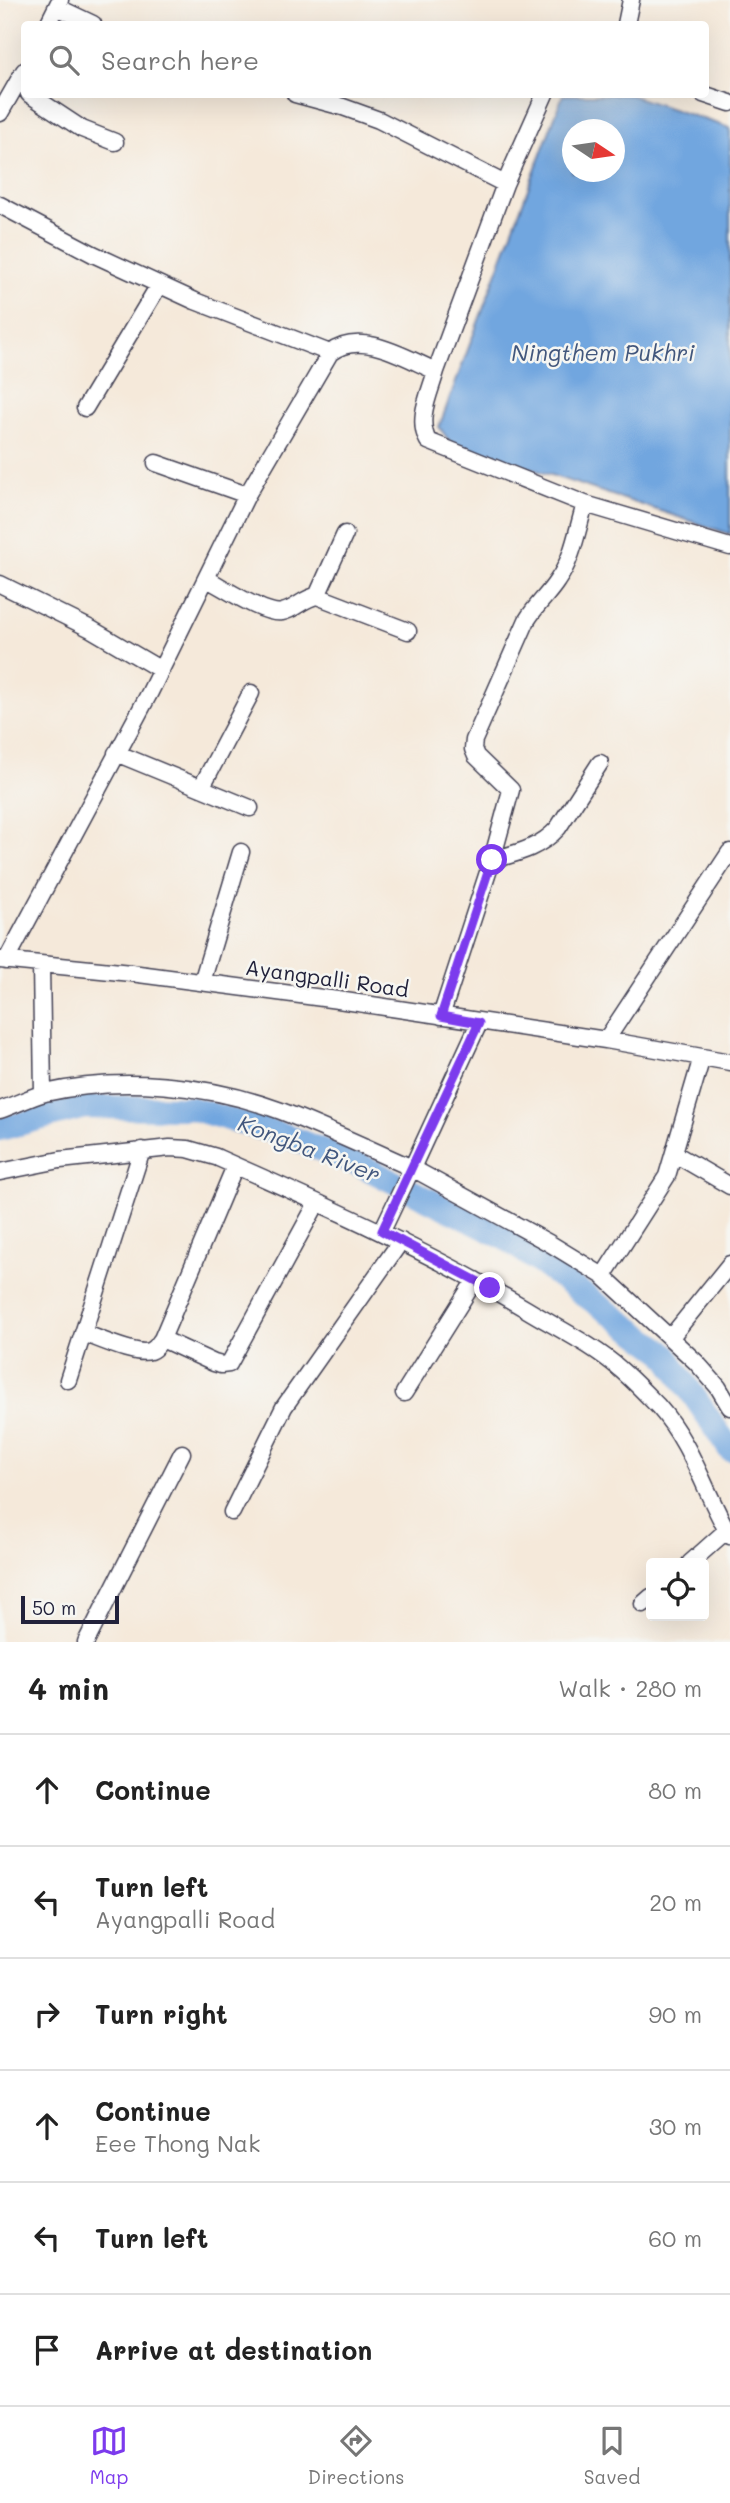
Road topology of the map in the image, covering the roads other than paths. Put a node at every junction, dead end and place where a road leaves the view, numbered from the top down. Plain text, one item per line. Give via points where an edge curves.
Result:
1 (631, 0) edge
2 (59, 3) edge
3 (50, 21) edge
4 (88, 21) edge
5 (627, 21) edge
6 (21, 93) edge
7 (709, 96) edge
8 (34, 98) edge
9 (310, 98) edge
10 (543, 98) edge
11 (730, 103) edge
12 (0, 113) edge
13 (115, 142) dead end
14 (505, 184) junction
15 (0, 205) edge
16 (159, 285) junction
17 (330, 353) junction
18 (436, 371) junction
19 (85, 408) dead end
20 (156, 463) dead end
21 (247, 495) junction
22 (585, 504) junction
23 (345, 534) dead end
24 (730, 547) edge
25 (207, 579) junction
26 (0, 584) edge
27 (317, 596) junction
28 (408, 631) dead end
29 (160, 670) junction
30 (251, 692) dead end
31 (116, 753) junction
32 (600, 763) dead end
33 (201, 788) junction
34 (250, 808) dead end
35 (241, 852) dead end
36 (730, 852) edge
37 (492, 860) junction
38 (3, 960) edge
39 (41, 965) junction
40 (202, 982) junction
41 (441, 1016) junction
42 (479, 1023) junction
43 (606, 1040) junction
44 (702, 1057) junction
45 (730, 1062) edge
46 (43, 1094) junction
47 (0, 1110) edge
48 (142, 1150) junction
49 (675, 1154) junction
50 (235, 1166) junction
51 (0, 1172) edge
52 (410, 1174) junction
53 (730, 1186) edge
54 (317, 1203) junction
55 (385, 1226) junction
56 (401, 1241) junction
57 (730, 1264) edge
58 (603, 1276) junction
59 (475, 1280) junction
60 (83, 1333) junction
61 (671, 1337) junction
62 (162, 1339) junction
63 (68, 1380) dead end
64 (404, 1393) dead end
65 (730, 1407) edge
66 (182, 1453) dead end
67 (232, 1512) dead end
68 (728, 1533) edge
69 (696, 1558) edge
70 (86, 1642) edge

1 - 5 street
2 - 3 street
2 - 4 street
6 - 12 street
7 - 11 street
8 - 13 street via 82,129
9 - 14 street via 379,120
10 - 14 street
14 - 18 street
15 - 16 street
16 - 17 street
16 - 19 street
17 - 18 street via 340,345 367,343
17 - 21 street
18 - 22 street via 423,417 428,441
20 - 21 street
21 - 25 street
22 - 24 street
22 - 37 street via 568,561 527,620 474,740 476,756 511,790
23 - 27 street
25 - 27 street via 277,613
25 - 29 street
26 - 29 street
27 - 28 street
29 - 31 street
30 - 33 street
31 - 33 street
31 - 38 street
32 - 37 street via 549,838
33 - 34 street
35 - 40 street
36 - 43 street
37 - 41 street
38 - 39 street, Ayangpalli Road
39 - 40 street, Ayangpalli Road
39 - 46 street
40 - 41 street, Ayangpalli Road
41 - 42 street, Ayangpalli Road
42 - 43 street, Ayangpalli Road
42 - 52 street
43 - 44 street, Ayangpalli Road
44 - 45 street, Ayangpalli Road
44 - 49 street
46 - 47 street
46 - 52 street via 90,1086 145,1085 237,1097 280,1111
48 - 50 street via 188,1149
48 - 51 street
48 - 60 street
49 - 53 street
49 - 58 street via 656,1196
50 - 54 street
50 - 62 street
52 - 55 street
52 - 58 street via 549,1243
54 - 55 street
54 - 62 street via 233,1360 221,1365
55 - 56 street
56 - 59 street
56 - 67 street via 284,1407
57 - 61 street
58 - 61 street
59 - 64 street
59 - 68 street via 620,1368 659,1407 696,1462
60 - 62 street via 145,1352
60 - 63 street
61 - 65 street via 710,1376
66 - 70 street
68 - 69 street

